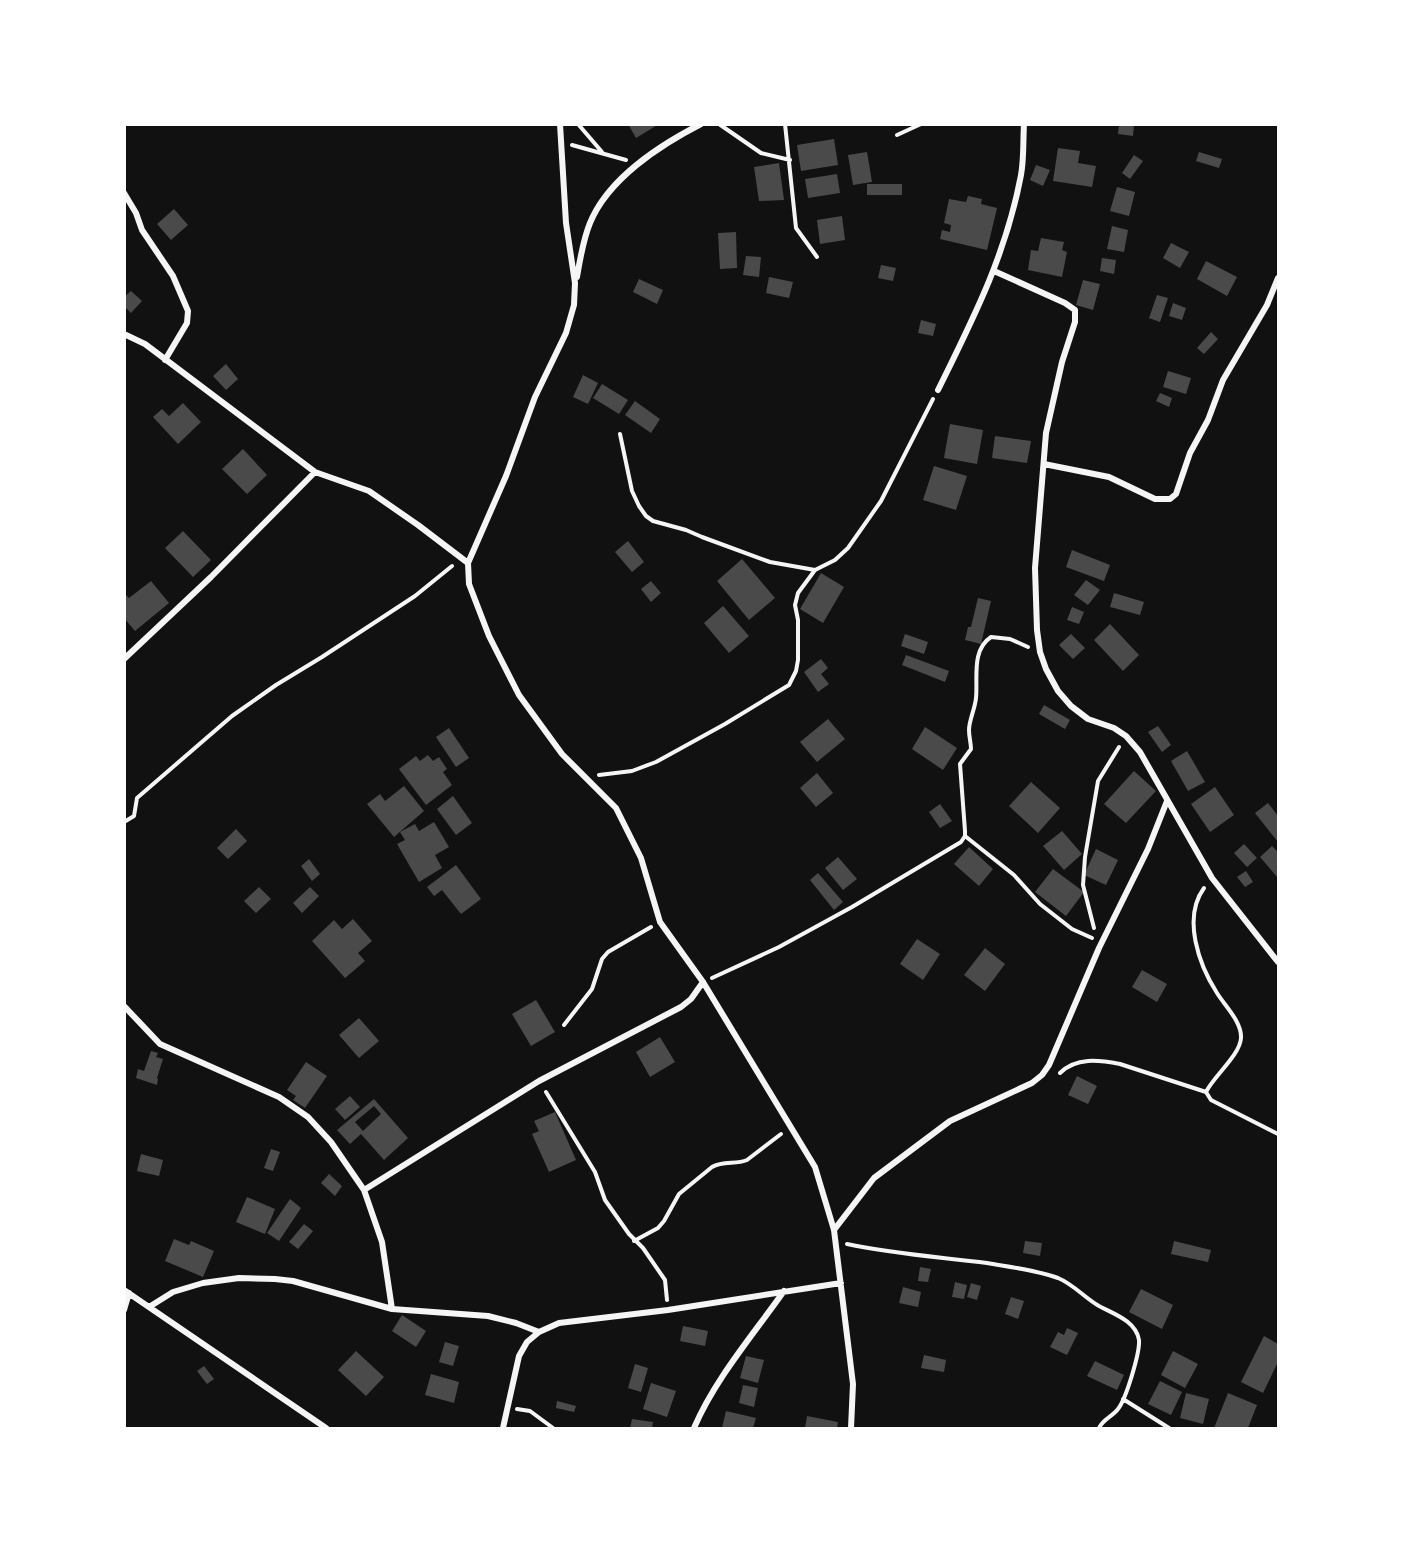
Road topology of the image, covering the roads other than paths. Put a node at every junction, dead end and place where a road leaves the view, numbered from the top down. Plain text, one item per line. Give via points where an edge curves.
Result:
1 (560, 124) edge
2 (701, 124) edge
3 (1024, 124) edge
4 (124, 193) edge
5 (994, 271) junction
6 (1278, 278) edge
7 (575, 283) junction
8 (124, 334) edge
9 (165, 360) junction
10 (938, 390) road end
11 (1044, 464) junction
12 (315, 471) junction
13 (468, 563) junction
14 (124, 659) edge
15 (1167, 801) junction
16 (1278, 962) edge
17 (703, 982) junction
18 (124, 1006) edge
19 (364, 1190) junction
20 (834, 1230) junction
21 (841, 1283) junction
22 (784, 1291) junction
23 (127, 1292) edge
24 (149, 1307) junction
25 (392, 1308) junction
26 (124, 1310) edge
27 (539, 1332) junction
28 (326, 1428) edge
29 (503, 1428) edge
30 (694, 1428) edge
31 (851, 1428) edge

1 - 7 street via 566,223
2 - 7 street via 638,164 615,185 590,222
3 - 5 street via 1021,173
4 - 9 street via 142,231 173,276 188,311 187,323
5 - 10 street
5 - 11 street via 1075,310 1052,402
6 - 11 street via 1267,305 1223,380 1176,494 1170,499 1155,499 1109,477
7 - 13 street via 566,333 535,397
8 - 9 street
9 - 12 street
11 - 15 street via 1035,568 1040,652 1058,691 1088,719 1126,736 1140,752
12 - 13 street via 369,491
12 - 14 street
13 - 17 street via 469,584 478,609 519,695 562,754 616,808 641,858 660,922
15 - 16 street via 1212,878
15 - 20 street via 1042,1075 950,1120 874,1178
17 - 19 street via 681,1007 539,1081
17 - 20 street via 815,1167
18 - 19 street via 160,1044 279,1097 308,1117 331,1142
19 - 25 street via 382,1242
20 - 21 street
21 - 22 street
21 - 31 street via 853,1384
22 - 27 street via 559,1323
22 - 30 street via 720,1382
23 - 24 street
23 - 26 street
24 - 25 street via 173,1292 239,1278 293,1281
24 - 28 street
25 - 27 street via 488,1316
27 - 29 street via 527,1341 519,1356

